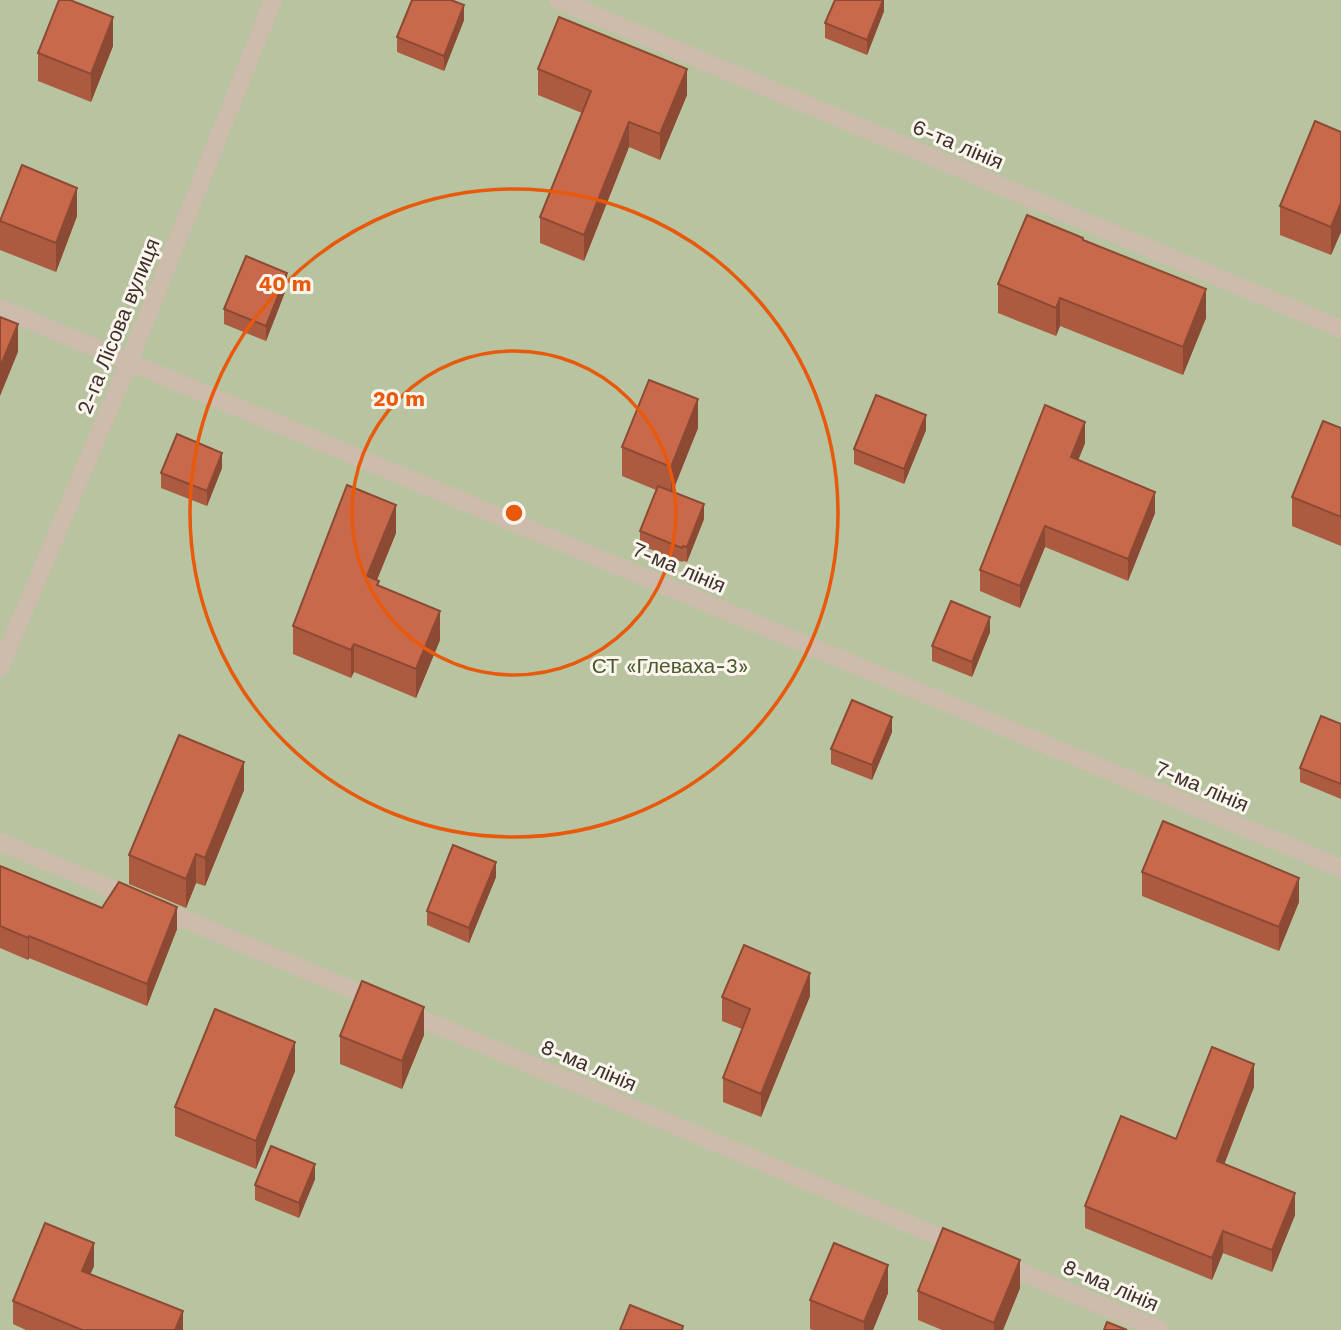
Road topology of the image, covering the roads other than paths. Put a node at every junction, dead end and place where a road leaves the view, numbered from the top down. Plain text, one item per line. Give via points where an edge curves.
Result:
1 (273, 0) edge
2 (558, 0) edge
3 (0, 308) edge
4 (1341, 329) edge
5 (128, 362) junction
6 (0, 668) edge
7 (0, 842) edge
8 (1341, 868) edge
9 (1160, 1330) edge

1 - 5 street, 2-га Лісова вулиця
2 - 4 street, 6-та лінія
3 - 5 street, 7-ма лінія
5 - 6 street, 2-га Лісова вулиця
5 - 8 street, 7-ма лінія
7 - 9 street, 8-ма лінія

